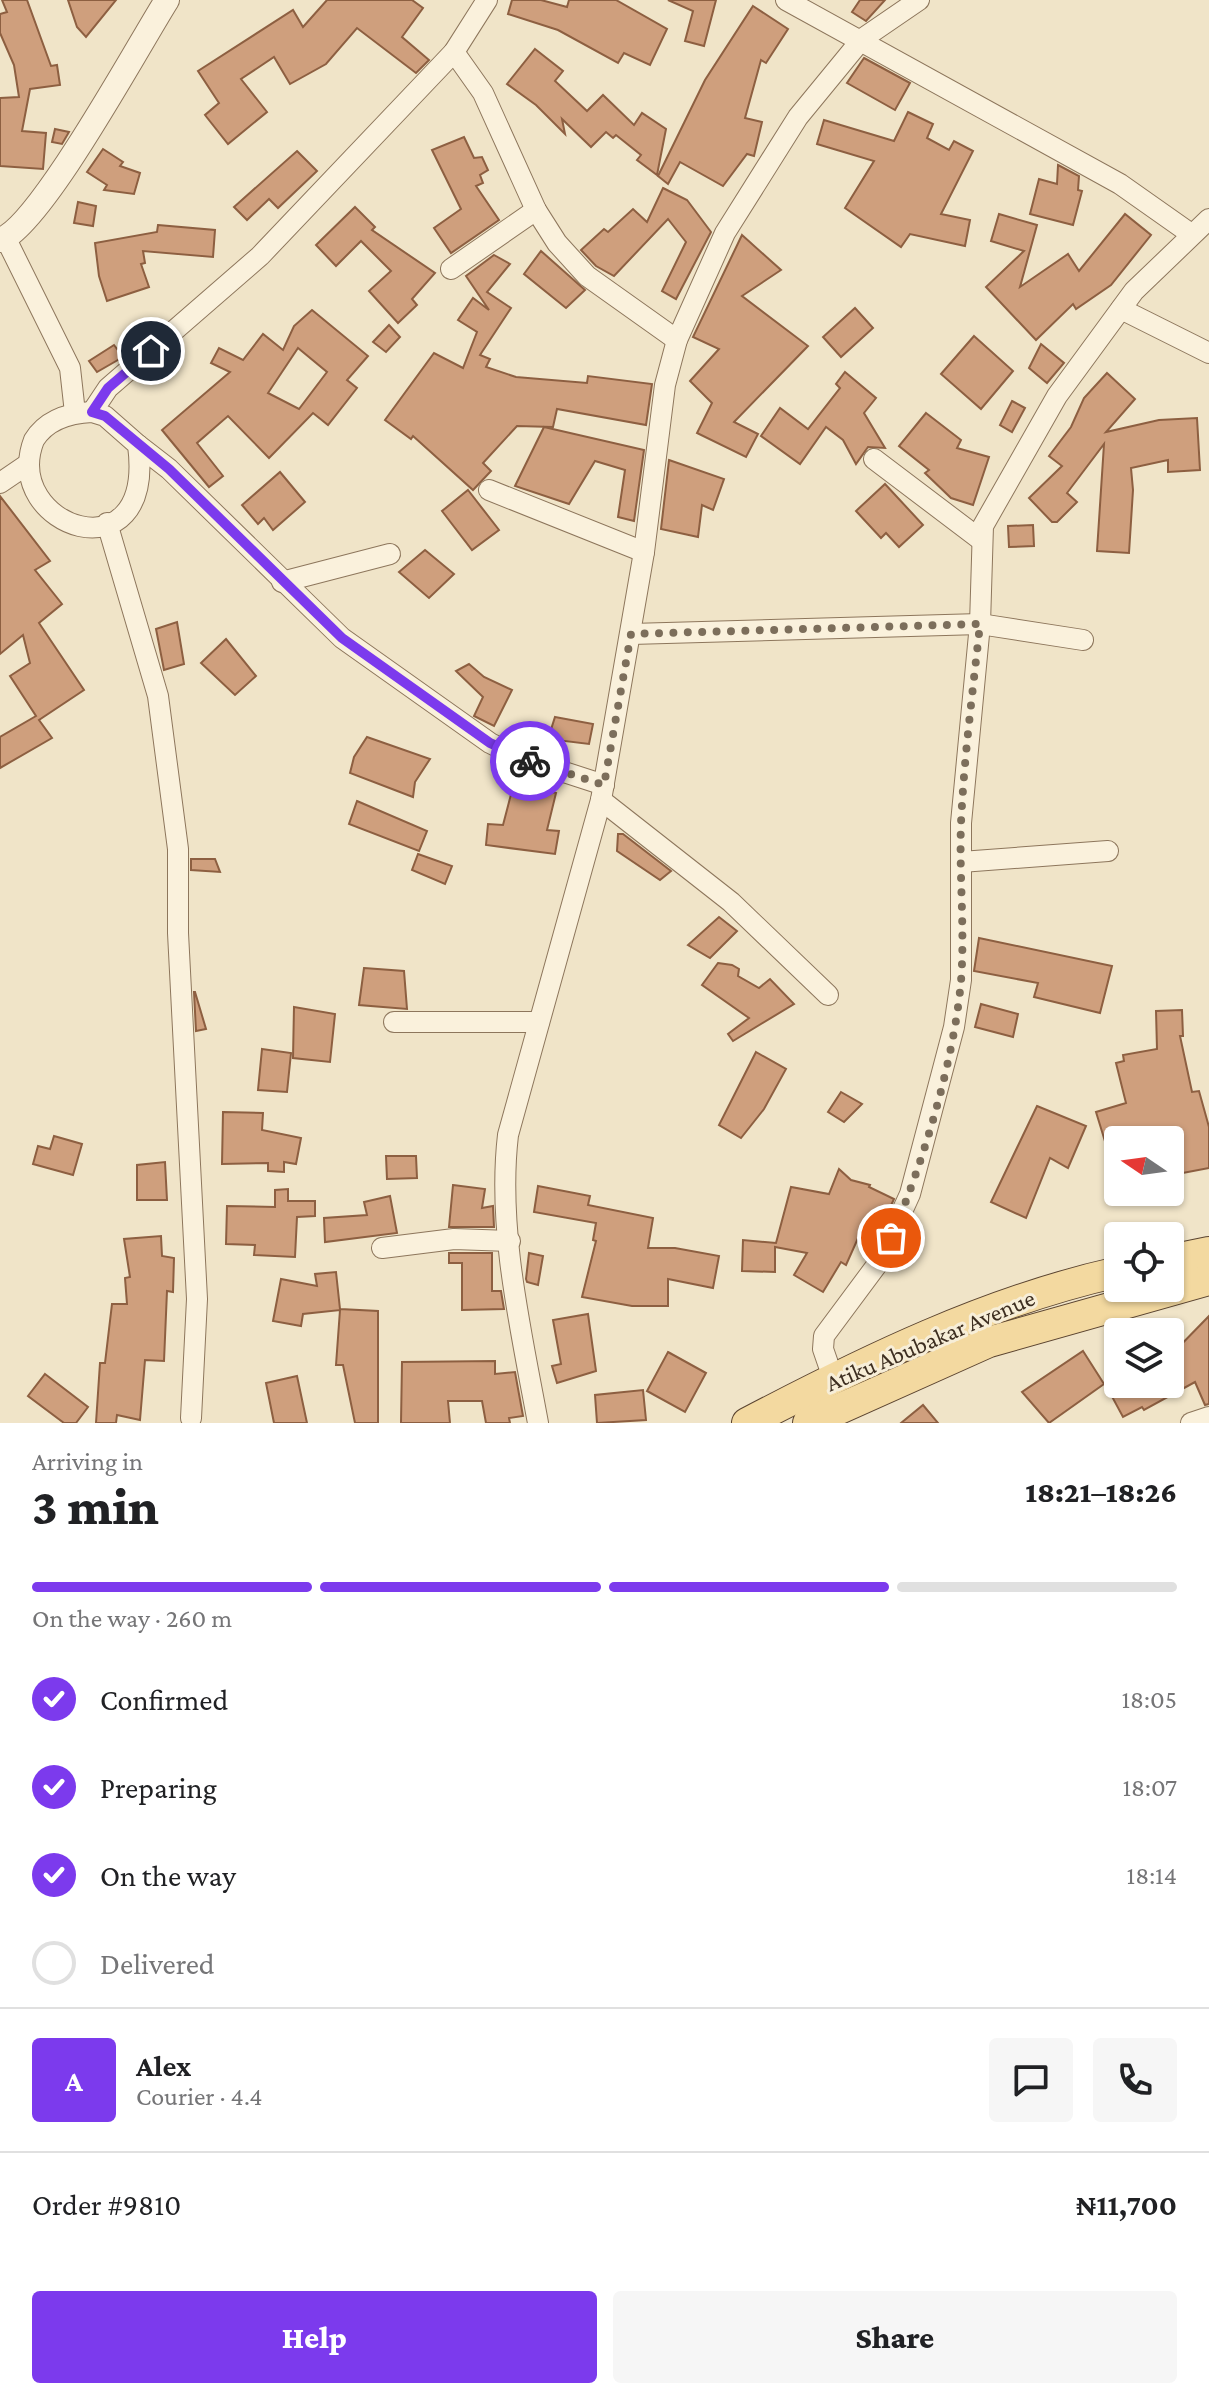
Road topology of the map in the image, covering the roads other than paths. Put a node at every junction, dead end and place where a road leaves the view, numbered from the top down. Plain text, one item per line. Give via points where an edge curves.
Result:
1 (167, 0) edge
2 (487, 0) edge
3 (786, 0) edge
4 (919, 0) edge
5 (862, 39) junction
6 (454, 52) junction
7 (536, 210) junction
8 (1209, 219) edge
9 (1191, 234) junction
10 (3, 240) edge
11 (451, 269) dead end
12 (1121, 309) junction
13 (677, 340) junction
14 (1209, 353) edge
15 (84, 412) junction
16 (138, 445) junction
17 (874, 459) dead end
18 (25, 466) junction
19 (0, 483) edge
20 (489, 490) dead end
21 (107, 523) junction
22 (981, 540) junction
23 (644, 552) junction
24 (390, 554) dead end
25 (282, 582) junction
26 (980, 624) junction
27 (631, 634) junction
28 (1083, 640) dead end
29 (603, 793) junction
30 (1108, 851) dead end
31 (961, 862) junction
32 (828, 995) dead end
33 (394, 1022) dead end
34 (539, 1022) junction
35 (510, 1241) junction
36 (382, 1248) dead end
37 (1209, 1252) edge
38 (1184, 1257) edge
39 (1104, 1276) edge
40 (1209, 1280) edge
41 (833, 1378) junction
42 (1209, 1417) edge
43 (191, 1418) dead end
44 (538, 1423) edge
45 (747, 1423) edge
46 (808, 1423) edge
47 (1191, 1423) edge

1 - 10 street via 74,155 43,199
2 - 6 street
3 - 5 street
4 - 5 street
5 - 9 street via 1120,184
5 - 13 street via 764,168 725,233
6 - 7 street via 483,93
6 - 15 street via 260,256
7 - 11 street
7 - 13 street via 587,276
8 - 9 street
9 - 12 street
10 - 15 street via 70,368
12 - 14 street
12 - 22 street via 1057,396 983,526
13 - 23 street via 665,385
15 - 16 street via 105,416
15 - 18 street via 58,418 37,436
16 - 21 street via 137,491 130,505
16 - 25 street
17 - 22 street
18 - 19 street
18 - 21 street via 30,493 49,518 76,529
20 - 23 street
21 - 43 street via 158,696 178,849 197,1299
22 - 26 street
23 - 27 street
24 - 25 street
25 - 29 street via 342,638 490,743
26 - 27 street
26 - 28 street
26 - 31 street
27 - 29 street
29 - 32 street via 731,902
29 - 34 street
30 - 31 street
31 - 41 street via 961,980 932,1119 910,1194 879,1262 824,1336
33 - 34 street
34 - 35 street via 508,1135
35 - 36 street via 454,1239
35 - 44 street
37 - 38 main road
39 - 41 main road, Atiku Abubakar Avenue via 1023,1299
40 - 46 main road, Atiku Abubakar Avenue via 989,1342
41 - 45 main road, Atiku Abubakar Avenue
42 - 47 street

